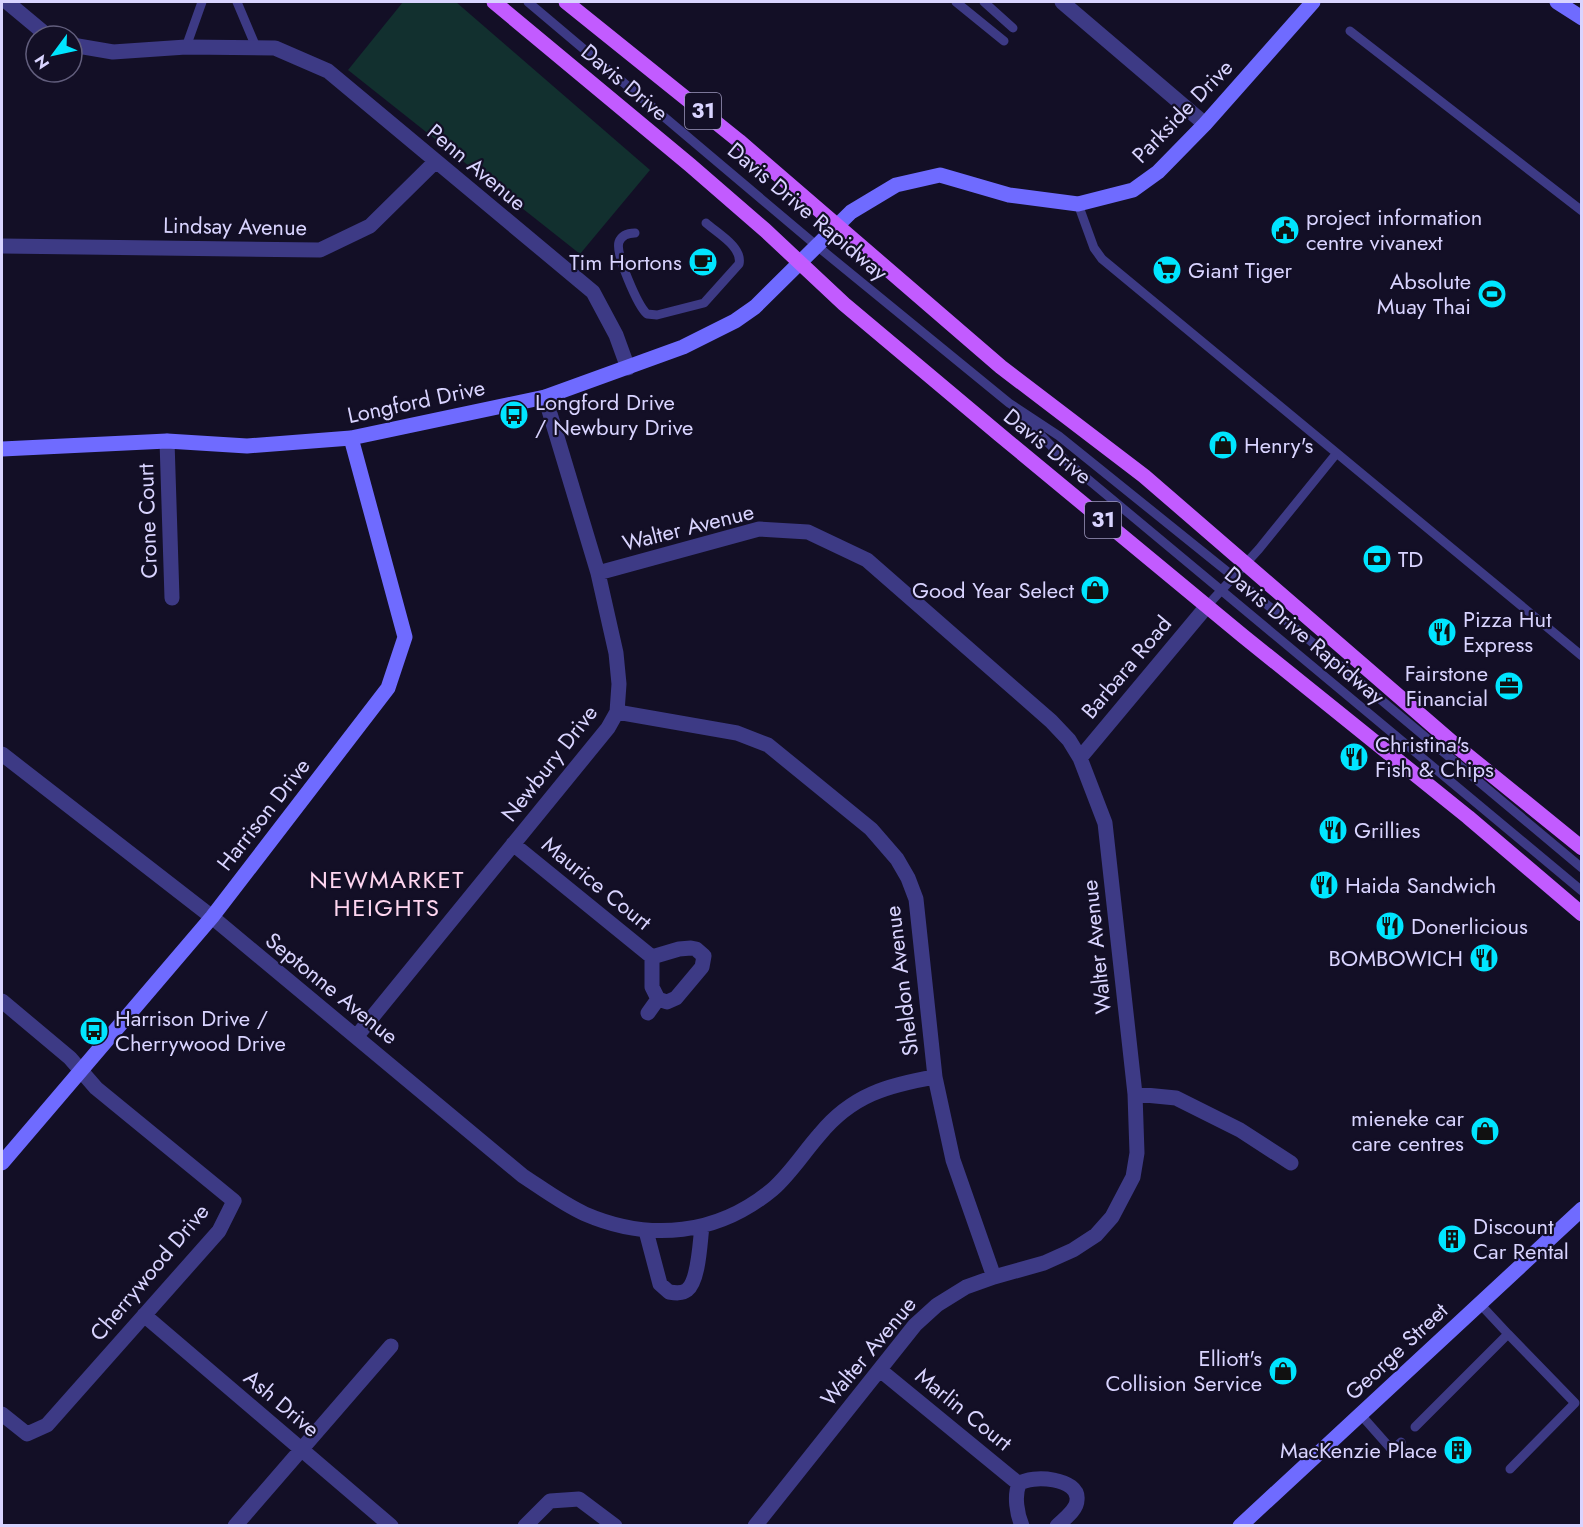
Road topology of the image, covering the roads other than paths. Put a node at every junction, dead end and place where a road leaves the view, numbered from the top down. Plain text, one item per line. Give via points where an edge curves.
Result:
1 (7, 2) edge
2 (202, 2) edge
3 (237, 2) edge
4 (495, 2) edge
5 (528, 2) edge
6 (566, 2) edge
7 (956, 2) edge
8 (984, 2) edge
9 (1062, 2) edge
10 (1557, 2) edge
11 (1308, 3) edge
12 (1581, 18) edge
13 (33, 24) edge
14 (1013, 28) dead end
15 (1350, 31) dead end
16 (1004, 41) dead end
17 (84, 47) edge
18 (186, 47) junction
19 (256, 47) junction
20 (1205, 124) junction
21 (436, 161) junction
22 (1078, 204) junction
23 (1581, 212) edge
24 (706, 224) dead end
25 (836, 225) junction
26 (635, 233) dead end
27 (2, 246) edge
28 (817, 246) junction
29 (801, 262) junction
30 (628, 368) junction
31 (545, 397) junction
32 (1009, 403) junction
33 (351, 438) junction
34 (167, 441) junction
35 (2, 449) edge
36 (1336, 454) junction
37 (1245, 564) junction
38 (598, 573) junction
39 (1234, 577) junction
40 (1221, 590) junction
41 (172, 598) dead end
42 (1207, 606) junction
43 (1581, 656) edge
44 (617, 712) junction
45 (2, 754) edge
46 (1080, 758) junction
47 (513, 844) junction
48 (1581, 848) edge
49 (1581, 868) edge
50 (1581, 891) edge
51 (1581, 914) edge
52 (212, 917) junction
53 (652, 957) junction
54 (658, 999) junction
55 (2, 1001) edge
56 (648, 1013) dead end
57 (356, 1037) junction
58 (81, 1072) junction
59 (935, 1077) junction
60 (1135, 1094) junction
61 (2, 1163) edge
62 (1291, 1163) dead end
63 (1581, 1209) edge
64 (702, 1226) junction
65 (646, 1231) junction
66 (994, 1277) junction
67 (1480, 1304) junction
68 (144, 1315) junction
69 (1509, 1334) junction
70 (391, 1346) dead end
71 (880, 1370) junction
72 (2, 1414) edge
73 (1361, 1414) junction
74 (1415, 1427) dead end
75 (1401, 1442) dead end
76 (302, 1449) junction
77 (1510, 1469) dead end
78 (1019, 1484) junction
79 (235, 1526) edge
80 (391, 1526) edge
81 (525, 1526) edge
82 (615, 1526) edge
83 (755, 1526) edge
84 (1022, 1526) edge
85 (1057, 1526) edge
86 (1240, 1526) edge

1 - 13 street
2 - 18 lane
3 - 19 lane
4 - 29 main road, Davis Drive / 31
5 - 28 lane, Davis Drive Rapidway
6 - 25 main road, Davis Drive / 31 via 731,134
7 - 16 lane
8 - 14 lane
9 - 20 street
10 - 12 street
11 - 20 street, Parkside Drive
15 - 23 lane
17 - 18 street, Penn Avenue via 113,52
18 - 19 street, Penn Avenue
19 - 21 street, Penn Avenue via 275,48 328,71
20 - 22 street, Parkside Drive via 1158,172 1133,190
21 - 27 street, Lindsay Avenue via 370,226 320,250
21 - 30 street, Penn Avenue via 592,292 616,335
22 - 25 street, Parkside Drive via 1009,195 940,175 896,185 850,212
22 - 36 lane via 1102,259
24 - 26 lane via 736,249 739,264 704,303 657,315 647,314 641,306 619,253 622,237
25 - 28 street, Parkside Drive
25 - 37 main road, Davis Drive / 31 via 1000,367 1144,476
28 - 29 street, Parkside Drive
28 - 32 lane, Davis Drive Rapidway
29 - 30 street, Longford Drive via 735,321
29 - 42 main road, Davis Drive / 31 via 844,304
30 - 31 street, Longford Drive
31 - 33 street, Longford Drive
31 - 38 street, Newbury Drive
32 - 39 lane, Davis Drive Rapidway via 1059,436
32 - 40 lane, Davis Drive Rapidway via 1066,461
33 - 34 street, Longford Drive via 247,446
33 - 52 street, Harrison Drive via 405,637 388,688
34 - 35 street, Longford Drive
34 - 41 street, Crone Court
36 - 37 lane
36 - 43 lane
37 - 39 lane
37 - 48 main road, Davis Drive / 31
38 - 44 street, Newbury Drive via 616,652
38 - 46 street, Walter Avenue via 759,530 808,532 867,560 1051,722
39 - 40 lane
39 - 49 lane, Davis Drive Rapidway
40 - 42 lane
40 - 50 lane, Davis Drive Rapidway
42 - 46 street, Barbara Road
42 - 51 main road, Davis Drive / 31 via 1468,817
44 - 47 street, Newbury Drive
44 - 59 street, Sheldon Avenue via 737,733 768,745 885,844 908,878 916,899
45 - 52 street, Septonne Avenue
46 - 60 street, Walter Avenue via 1105,823
47 - 53 street, Maurice Court
47 - 57 street, Newbury Drive
52 - 57 street, Septonne Avenue
52 - 58 street, Harrison Drive
53 - 54 street, Maurice Court via 652,987
53 - 54 street, Maurice Court via 685,947 704,956 702,968 676,998 667,1002
54 - 56 street
55 - 58 street, Cherrywood Drive via 70,1058
57 - 65 street, Septonne Avenue via 523,1176 583,1213
58 - 61 street, Harrison Drive
58 - 68 street, Cherrywood Drive via 234,1201 219,1231
59 - 64 street, Septonne Avenue via 889,1086 853,1103 834,1118 772,1189 728,1217
59 - 66 street, Sheldon Avenue via 953,1160
60 - 62 street via 1176,1098 1240,1130
60 - 66 street, Walter Avenue via 1137,1153 1133,1177 1112,1217 1096,1235 1073,1250
63 - 67 street, George Street
64 - 65 street, Septonne Avenue
64 - 65 street via 694,1281 682,1293 669,1292 660,1284
66 - 71 street, Walter Avenue via 966,1287 937,1305 915,1325
67 - 69 lane
67 - 73 street, George Street
68 - 72 street, Cherrywood Drive via 47,1425 27,1434
68 - 76 street, Ash Drive
69 - 74 lane
69 - 77 lane via 1575,1403
70 - 76 street
71 - 78 street, Marlin Court
71 - 83 street, Walter Avenue
73 - 75 lane via 1392,1450
73 - 86 street, George Street
76 - 79 street
76 - 80 street, Ash Drive
78 - 84 street, Marlin Court
78 - 85 street, Marlin Court via 1042,1479 1063,1482 1073,1489 1076,1504
81 - 82 street via 550,1501 579,1500

